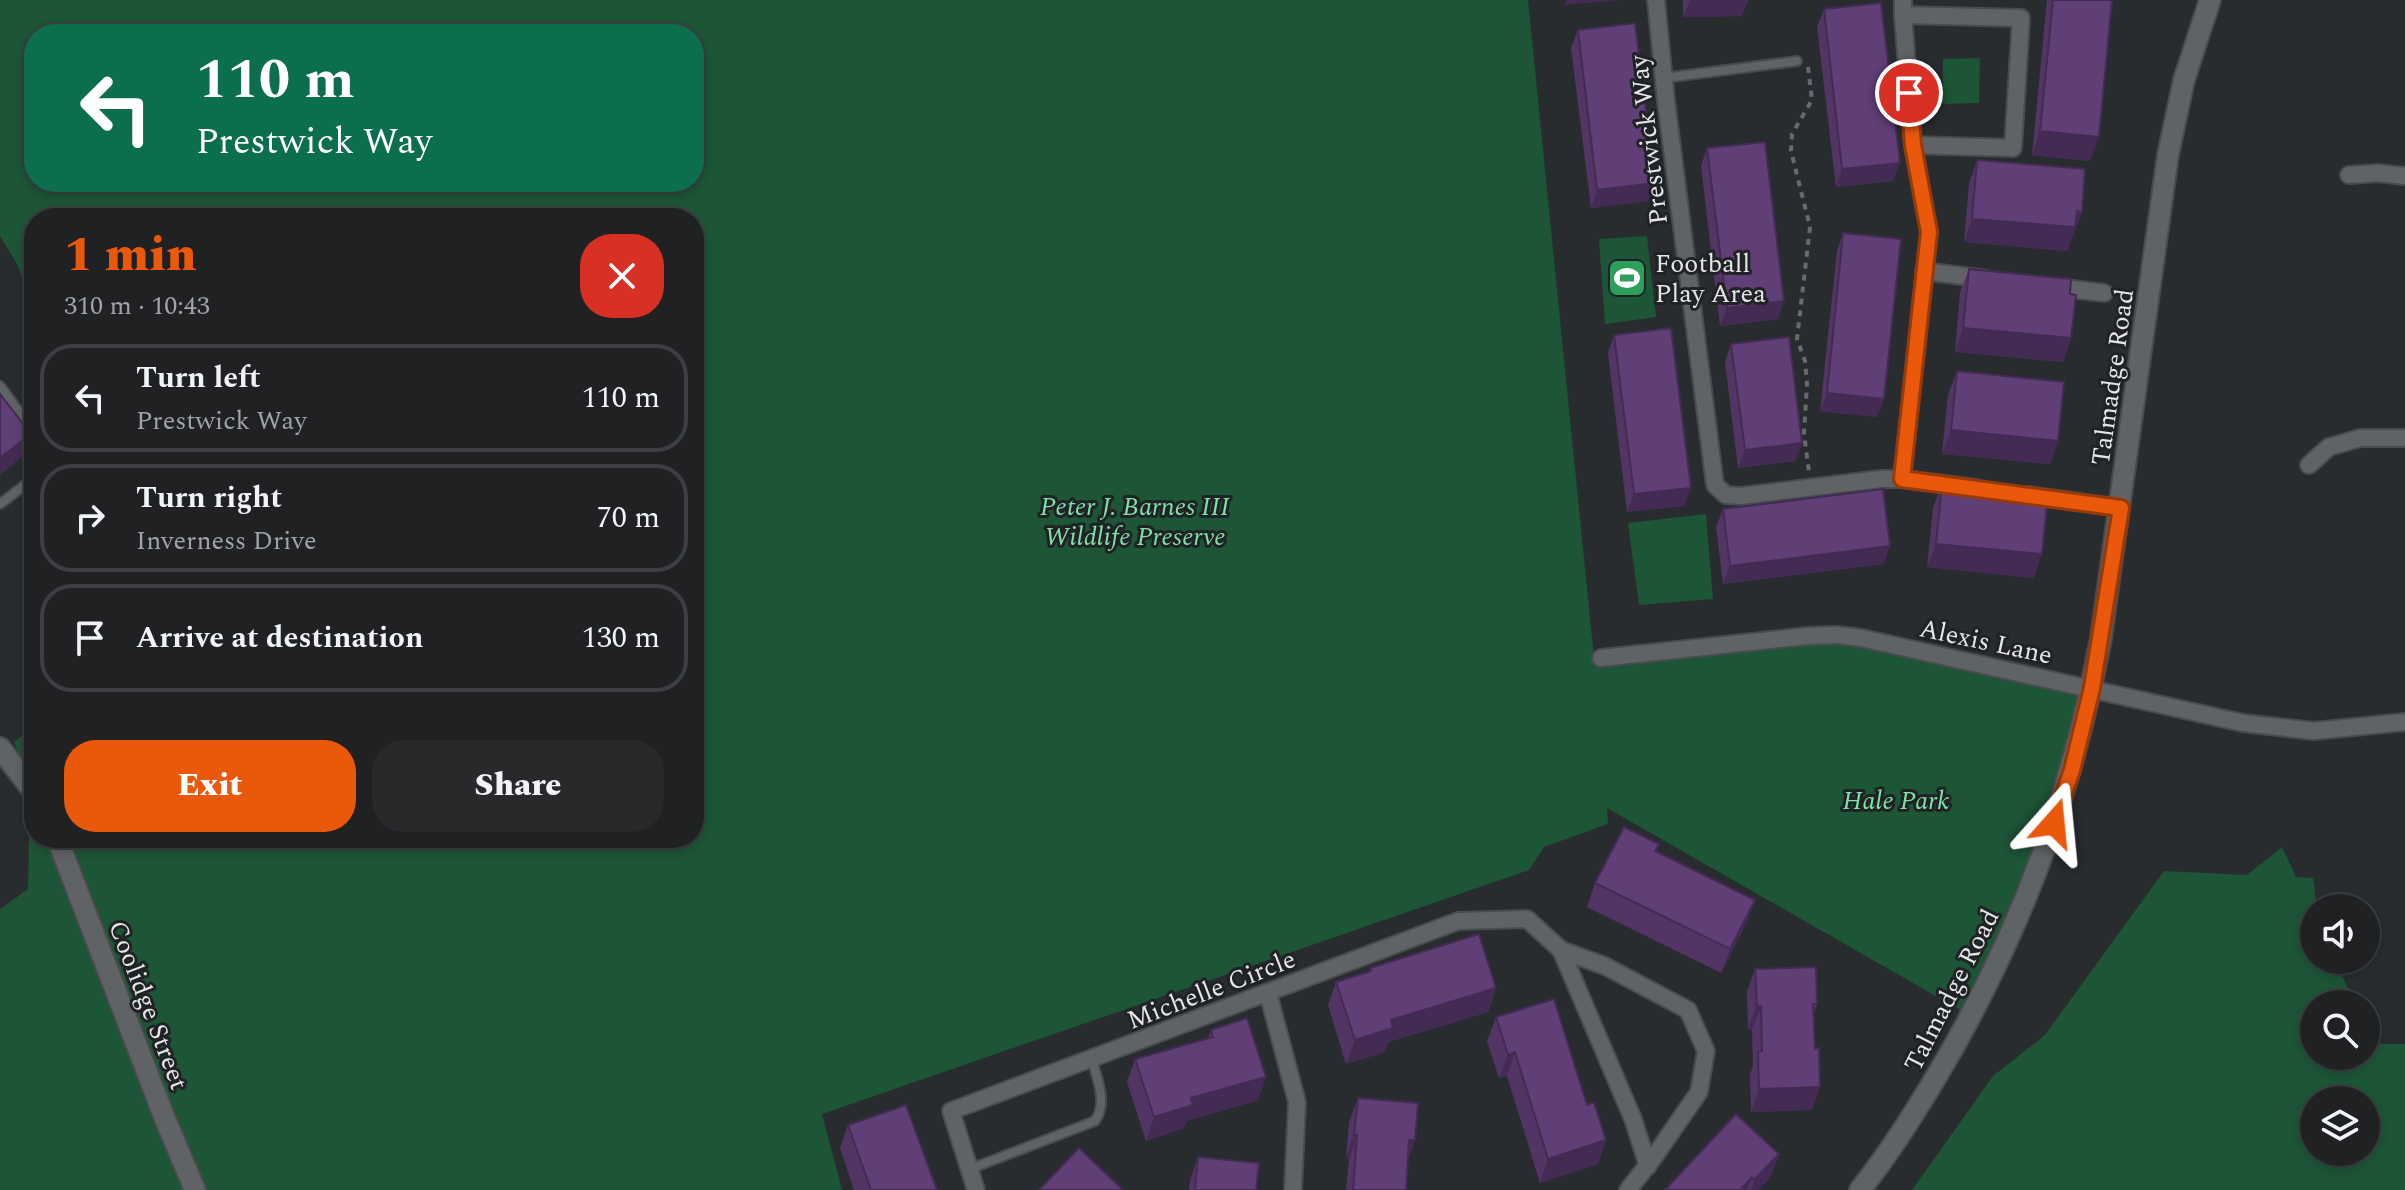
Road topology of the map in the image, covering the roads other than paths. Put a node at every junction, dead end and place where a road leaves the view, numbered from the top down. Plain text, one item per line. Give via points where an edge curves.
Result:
1 (1656, 0) edge
2 (2210, 0) edge
3 (1903, 7) edge
4 (1797, 61) road end
5 (1664, 78) junction
6 (1913, 145) junction
7 (2349, 175) dead end
8 (2405, 176) edge
9 (1924, 271) junction
10 (1999, 280) edge
11 (2029, 284) edge
12 (2104, 293) dead end
13 (0, 386) edge
14 (24, 418) edge
15 (2405, 438) edge
16 (2309, 465) dead end
17 (1902, 479) junction
18 (24, 486) edge
19 (0, 504) edge
20 (2121, 508) junction
21 (1601, 658) dead end
22 (2092, 688) junction
23 (2405, 722) edge
24 (1, 750) edge
25 (24, 779) edge
26 (61, 848) edge
27 (1561, 950) junction
28 (1268, 993) junction
29 (1092, 1059) junction
30 (1648, 1166) junction
31 (970, 1169) junction
32 (195, 1190) edge
33 (976, 1190) edge
34 (1293, 1190) edge
35 (1628, 1190) edge
36 (1860, 1190) edge

1 - 5 street, Prestwick Way
2 - 20 street, Talmadge Road via 2184,80 2168,155
3 - 6 street
3 - 6 street via 2021,18 2013,148
4 - 5 lane
5 - 17 street, Prestwick Way via 1715,485 1726,495 1741,496
6 - 9 street via 1929,232
7 - 8 street
9 - 10 street
9 - 17 street
11 - 12 street
13 - 14 lane
15 - 16 street via 2360,438 2329,447
17 - 20 street, Prestwick Way
18 - 19 lane
20 - 22 street, Talmadge Road
21 - 22 street, Alexis Lane via 1837,635
22 - 23 street, Alexis Lane via 2180,710 2314,731
22 - 36 street, Talmadge Road via 2072,770 2016,922 1927,1094
24 - 25 street
26 - 32 street, Coolidge Street
27 - 28 street, Michelle Circle via 1527,919 1458,921
27 - 30 street, Michelle Circle
27 - 30 street, Michelle Circle via 1605,966 1688,1010 1706,1051 1699,1092
28 - 29 street, Michelle Circle
28 - 34 street via 1297,1102
29 - 31 lane via 1103,1103 1095,1121
29 - 31 street, Michelle Circle via 951,1111
30 - 35 street, Michelle Circle
31 - 33 street, Michelle Circle

